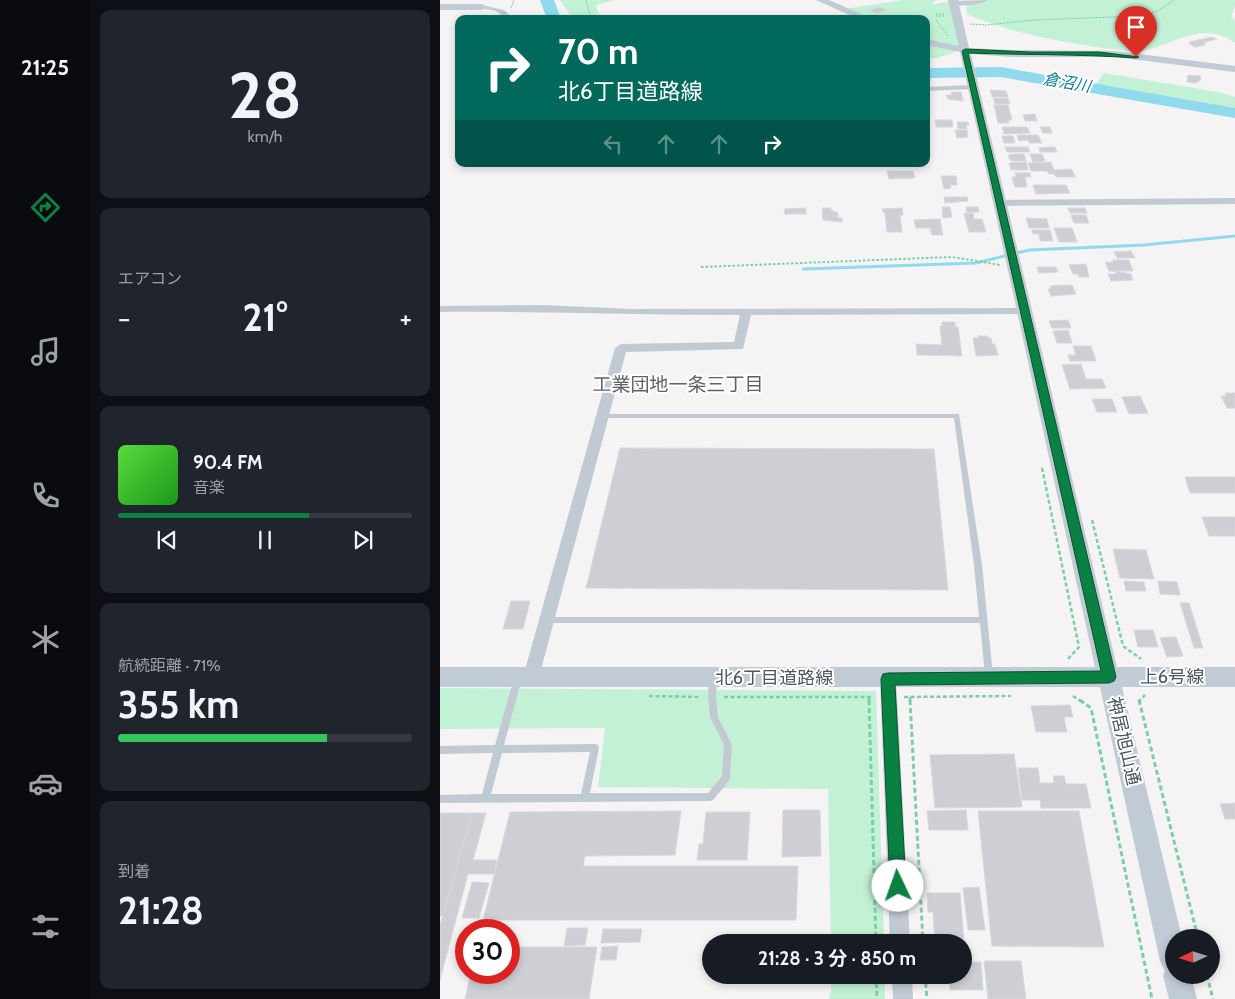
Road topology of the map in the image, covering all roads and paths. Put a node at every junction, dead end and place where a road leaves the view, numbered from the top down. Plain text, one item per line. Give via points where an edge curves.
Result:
1 (586, 0) edge
2 (821, 0) edge
3 (985, 0) edge
4 (1174, 0) edge
5 (953, 2) edge
6 (440, 7) edge
7 (482, 7) joint
8 (508, 15) edge
9 (590, 15) edge
10 (857, 15) edge
11 (936, 20) dead end
12 (958, 24) junction
13 (954, 40) dead end
14 (930, 43) edge
15 (965, 54) junction
16 (1235, 69) edge
17 (972, 84) junction
18 (930, 89) edge
19 (1235, 200) edge
20 (999, 203) junction
21 (1006, 262) junction
22 (700, 266) dead end
23 (440, 308) edge
24 (746, 310) junction
25 (1024, 311) junction
26 (602, 416) junction
27 (1042, 467) dead end
28 (547, 620) junction
29 (984, 620) junction
30 (1124, 646) dead end
31 (440, 677) edge
32 (525, 677) junction
33 (1109, 677) junction
34 (1149, 677) junction
35 (1235, 677) edge
36 (714, 678) junction
37 (990, 678) junction
38 (1069, 678) junction
39 (888, 679) junction
40 (869, 697) dead end
41 (910, 698) dead end
42 (499, 749) junction
43 (440, 750) edge
44 (485, 798) junction
45 (585, 798) junction
46 (440, 799) edge
47 (1167, 929) edge
48 (1196, 929) edge
49 (876, 934) edge
50 (900, 934) edge
51 (924, 934) edge
52 (876, 984) edge
53 (902, 984) edge
54 (926, 984) edge
55 (1179, 984) edge
56 (1209, 984) edge
57 (877, 999) edge
58 (903, 999) edge
59 (927, 999) edge
60 (1152, 999) edge
61 (1182, 999) edge
62 (1213, 999) edge

1 - 9 path
2 - 10 main road
3 - 5 street
4 - 12 path via 1155,13 1139,16
5 - 12 main road, 神居旭山通
6 - 7 main road
7 - 8 street
11 - 13 path
12 - 15 main road, 神居旭山通
14 - 15 main road
15 - 16 main road via 1119,55
15 - 17 main road, 神居旭山通
17 - 18 street
17 - 20 main road, 神居旭山通
19 - 20 street
20 - 21 main road, 神居旭山通
21 - 22 path via 952,257
21 - 25 main road, 神居旭山通
23 - 24 street via 631,312
24 - 25 street
24 - 26 street via 739,346 621,348
25 - 33 main road, 神居旭山通
26 - 28 street
26 - 29 lane via 957,416
27 - 38 path via 1079,647 1066,662
28 - 29 lane
28 - 32 street
29 - 37 lane
30 - 34 path via 1146,663
31 - 32 main road, 北6丁目道路線
32 - 36 main road, 北6丁目道路線
32 - 42 lane
33 - 34 main road, 上6号線
33 - 38 main road, 北6丁目道路線
33 - 47 main road, 神居旭山通
34 - 35 main road, 上6号線
34 - 48 path via 1150,690 1138,701
36 - 39 main road, 北6丁目道路線
36 - 45 lane via 714,717 728,745 726,778 710,797
37 - 38 main road, 北6丁目道路線
37 - 39 main road, 北6丁目道路線
38 - 60 path via 1073,696 1090,708
39 - 50 street
40 - 49 path
41 - 51 path
42 - 43 lane
42 - 44 lane
42 - 45 lane via 595,748
44 - 45 lane
44 - 46 lane
52 - 57 path
53 - 58 street
54 - 59 path
55 - 61 main road
56 - 62 path

